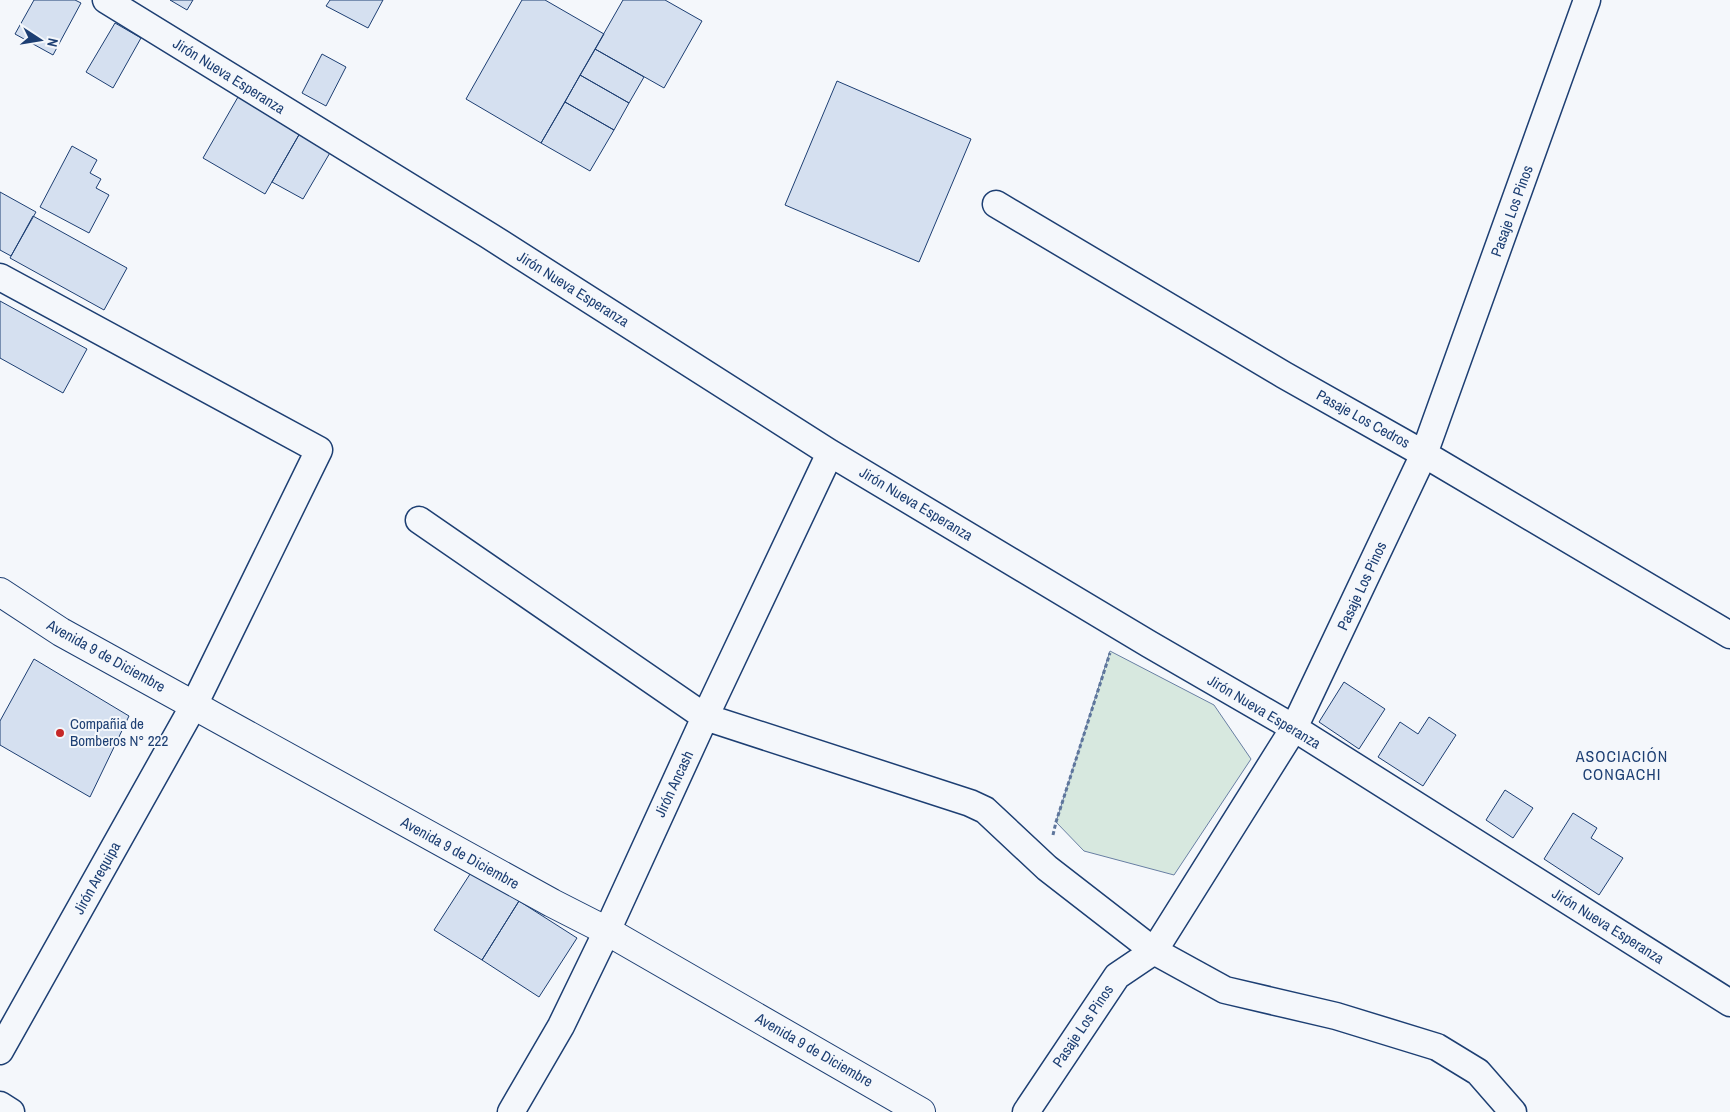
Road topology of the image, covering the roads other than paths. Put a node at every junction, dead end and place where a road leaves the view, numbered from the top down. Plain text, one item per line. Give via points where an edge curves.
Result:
1 (106, 0) edge
2 (1587, 0) edge
3 (996, 204) dead end
4 (0, 277) edge
5 (830, 453) junction
6 (1424, 454) junction
7 (418, 520) dead end
8 (0, 592) edge
9 (1730, 635) edge
10 (194, 705) junction
11 (705, 718) junction
12 (1294, 728) junction
13 (607, 931) junction
14 (1154, 951) junction
15 (1730, 1003) edge
16 (0, 1051) edge
17 (0, 1105) edge
18 (11, 1112) edge
19 (511, 1112) edge
20 (921, 1112) edge
21 (1026, 1112) edge
22 (1512, 1112) edge

1 - 5 street, Jirón Nueva Esperanza via 488,235
2 - 6 street, Pasaje Los Pinos
3 - 6 street, Pasaje Los Cedros
4 - 10 street, Jirón Arequipa via 319,450
5 - 11 street, Jirón Ancash
5 - 12 street, Jirón Nueva Esperanza
6 - 9 street, Pasaje Los Cedros
6 - 12 street, Pasaje Los Pinos
7 - 11 street
8 - 10 main road, Avenida 9 de Diciembre via 61,632
10 - 13 main road, Avenida 9 de Diciembre
10 - 16 street, Jirón Arequipa
11 - 13 street, Jirón Ancash
11 - 14 street via 985,810 1047,868
12 - 14 street, Pasaje Los Pinos
12 - 15 street, Jirón Nueva Esperanza
13 - 19 street, Jirón Ancash via 561,1026
13 - 20 main road, Avenida 9 de Diciembre
14 - 21 street, Pasaje Los Pinos via 1117,976
14 - 22 street via 1226,990 1336,1016 1437,1047 1478,1072
17 - 18 street

